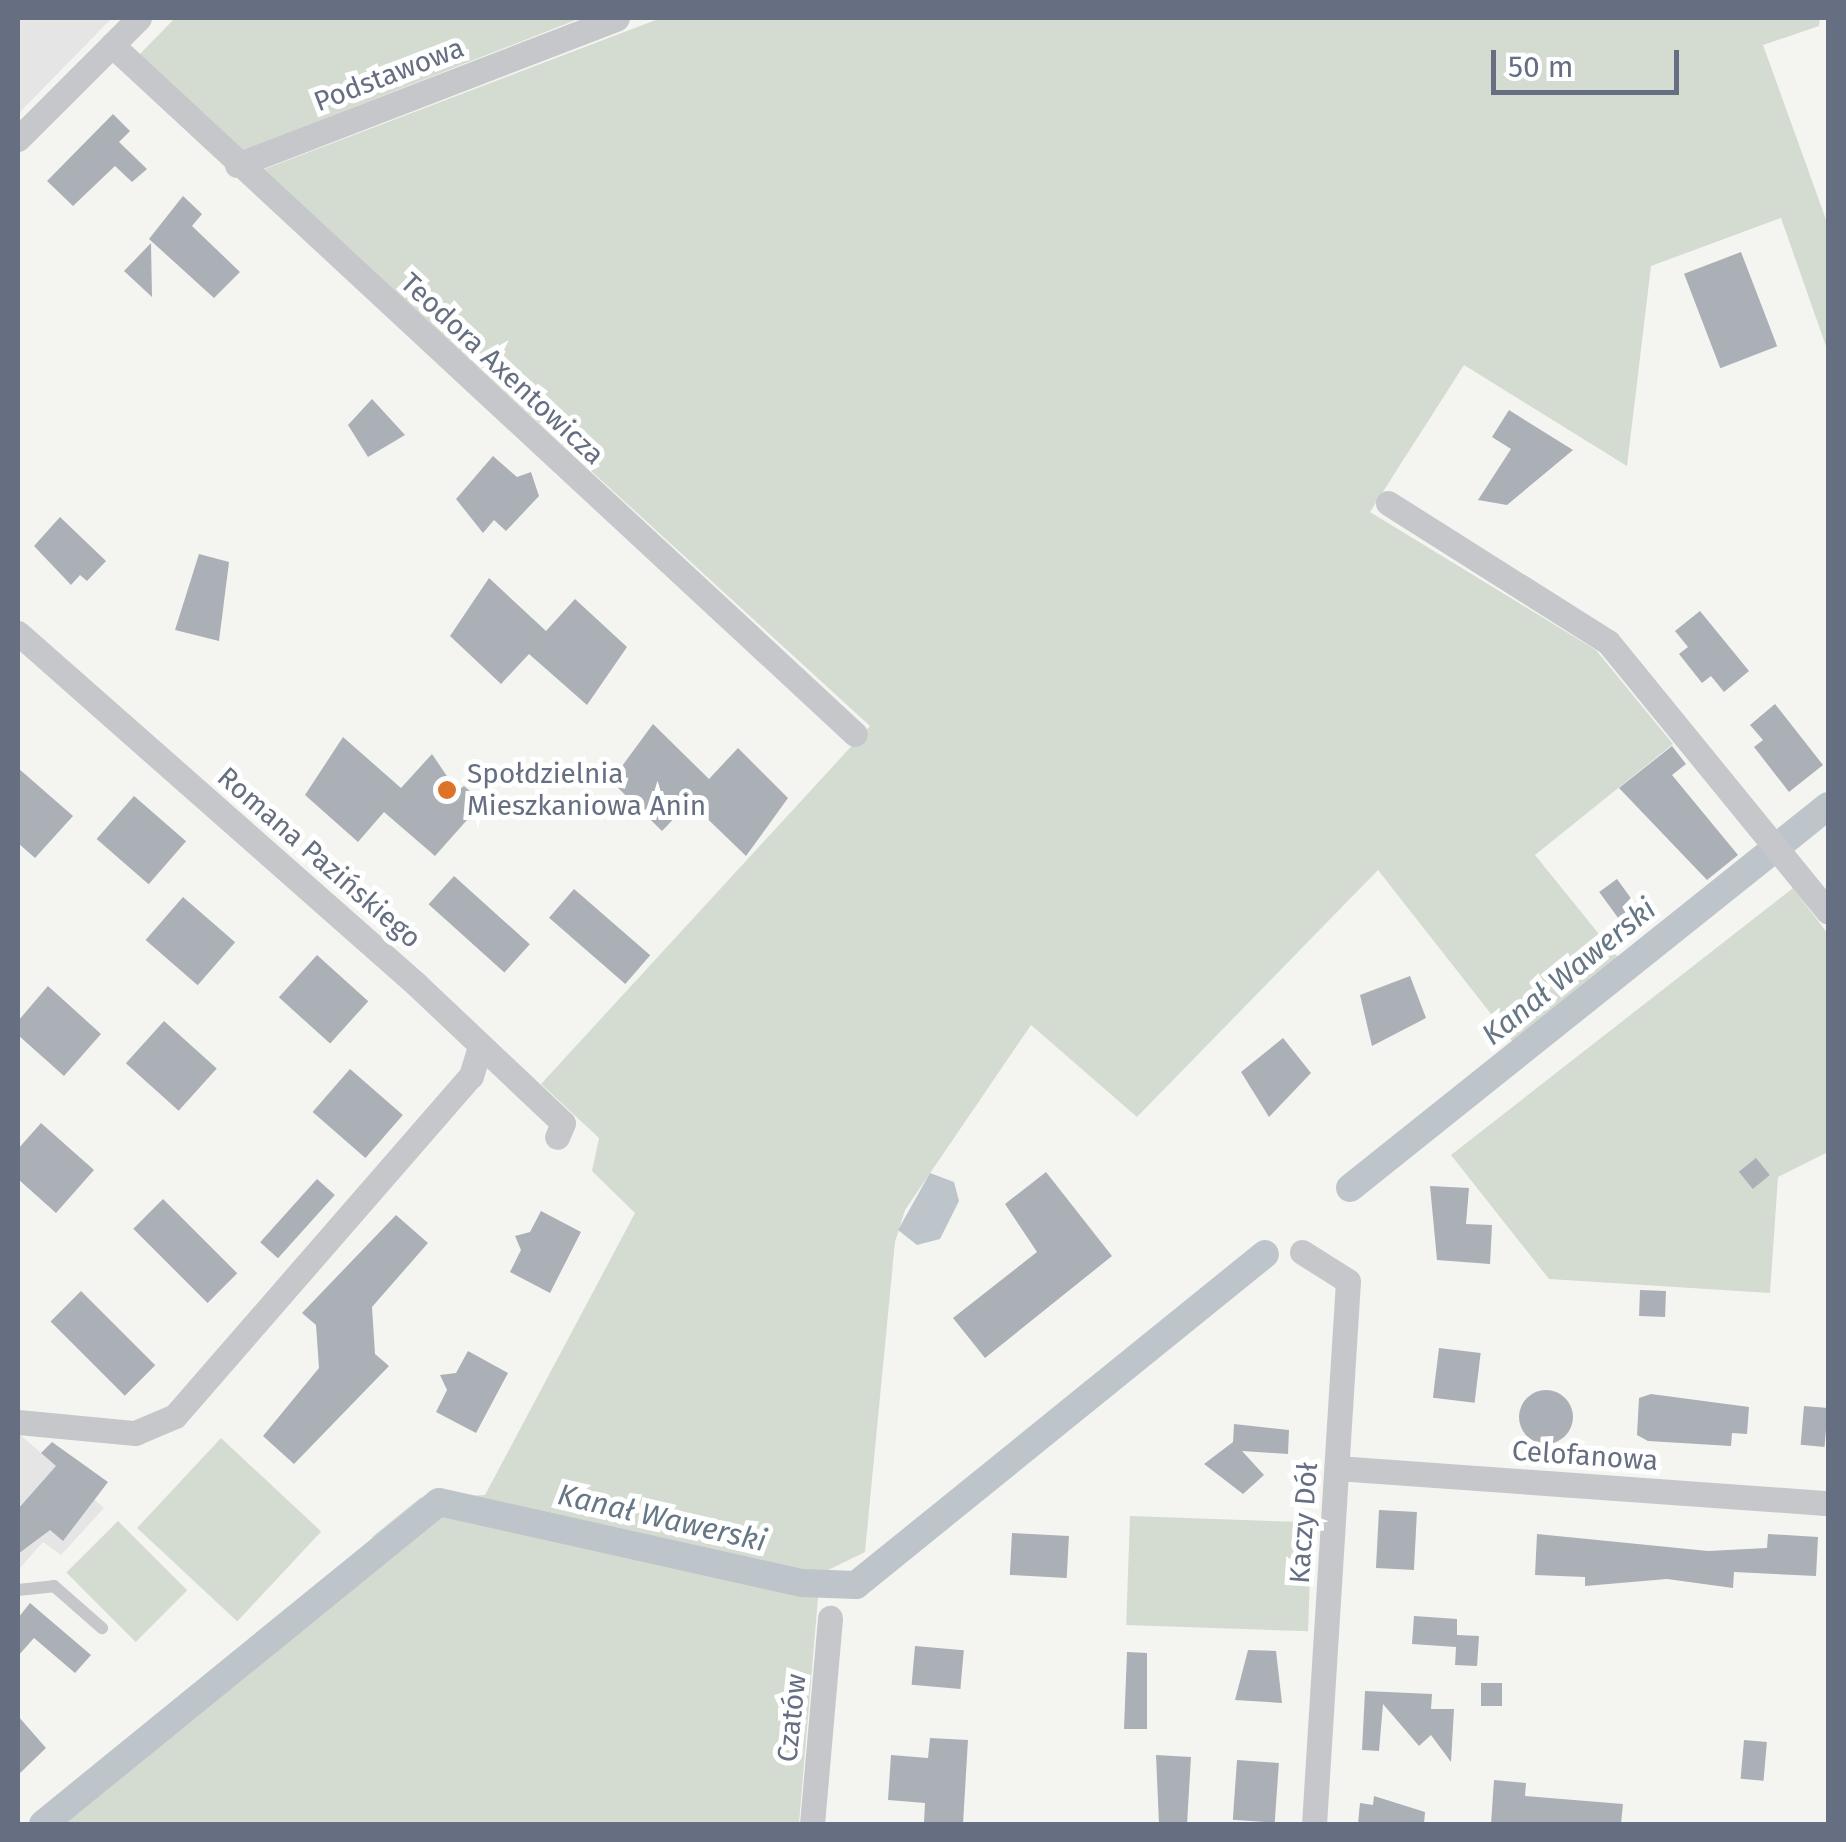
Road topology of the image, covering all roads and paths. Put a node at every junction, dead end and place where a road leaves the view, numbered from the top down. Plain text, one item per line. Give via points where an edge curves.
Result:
1 (139, 18) edge
2 (617, 18) edge
3 (112, 45) junction
4 (18, 140) edge
5 (238, 166) junction
6 (1388, 503) dead end
7 (18, 633) edge
8 (855, 734) dead end
9 (1828, 912) edge
10 (479, 1050) junction
11 (556, 1137) dead end
12 (1302, 1252) dead end
13 (18, 1422) edge
14 (1337, 1468) junction
15 (1828, 1503) edge
16 (18, 1590) edge
17 (830, 1618) dead end
18 (102, 1628) dead end
19 (812, 1824) edge
20 (1314, 1824) edge

1 - 3 street
2 - 5 street, Podstawowa
3 - 4 street
3 - 5 street, Teodora Axentowicza
5 - 8 street, Teodora Axentowicza
6 - 9 street via 1608,642
7 - 10 street, Romana Pazińskiego via 406,975
10 - 11 street, Romana Pazińskiego via 562,1124
10 - 13 street via 471,1076 176,1416 135,1433
12 - 14 street, Kaczy Dół via 1348,1281
14 - 15 street, Celofanowa
14 - 20 street, Kaczy Dół
16 - 18 lane via 54,1586
17 - 19 street, Czatów

